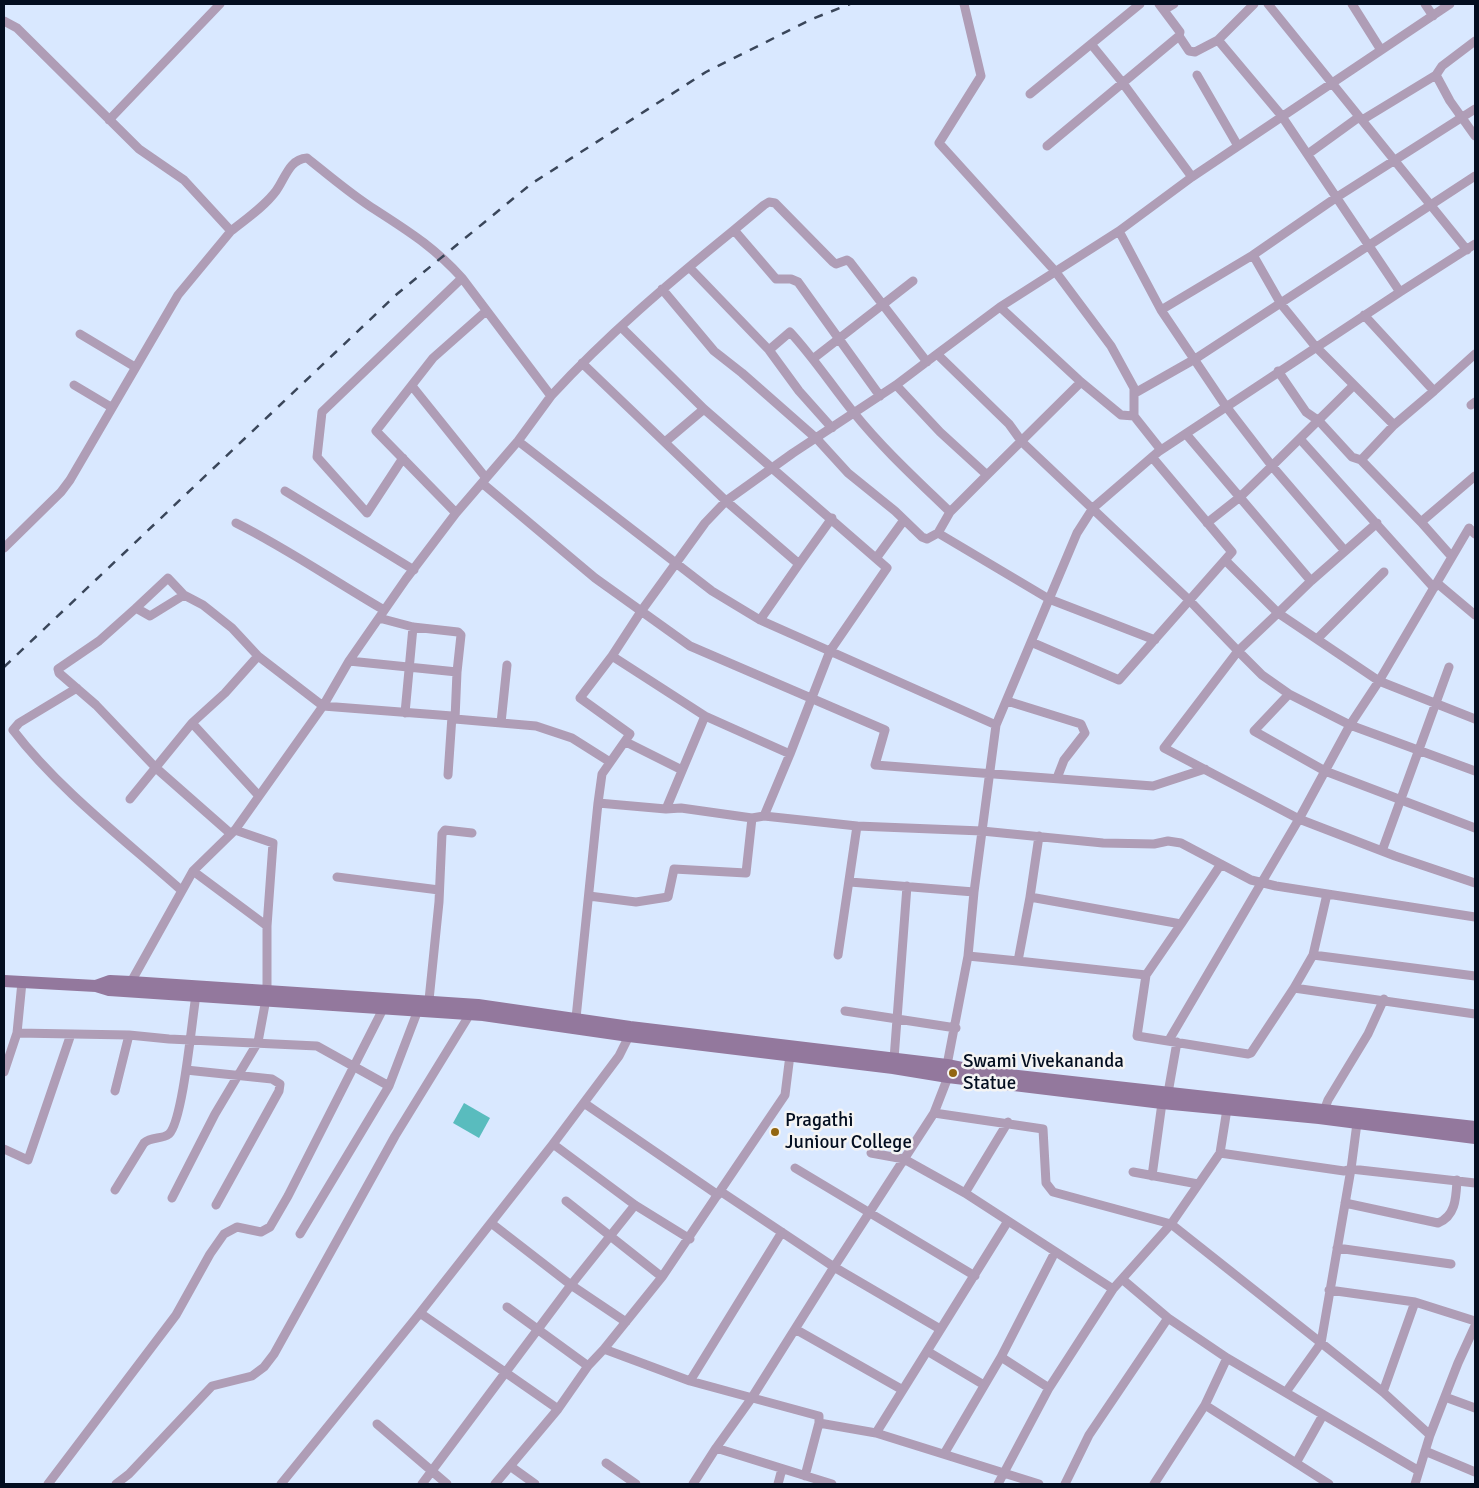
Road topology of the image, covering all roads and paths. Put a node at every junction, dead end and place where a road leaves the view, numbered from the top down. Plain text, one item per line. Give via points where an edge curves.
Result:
1 (220, 4) edge
2 (964, 4) edge
3 (1140, 4) edge
4 (1174, 4) edge
5 (1254, 4) edge
6 (1268, 4) edge
7 (1352, 4) edge
8 (1424, 4) edge
9 (1450, 4) edge
10 (1162, 7) edge
11 (1433, 16) junction
12 (4, 21) edge
13 (1179, 36) junction
14 (1218, 40) junction
15 (1475, 41) edge
16 (1091, 44) junction
17 (1381, 50) junction
18 (1436, 75) junction
19 (1197, 76) dead end
20 (1122, 82) junction
21 (1333, 83) junction
22 (1030, 94) dead end
23 (1475, 109) edge
24 (1281, 115) junction
25 (1462, 117) junction
26 (1361, 119) junction
27 (109, 120) junction
28 (1475, 136) edge
29 (1047, 146) dead end
30 (1238, 146) junction
31 (1308, 154) junction
32 (1396, 160) junction
33 (1475, 176) edge
34 (1192, 177) junction
35 (1337, 198) junction
36 (1432, 205) junction
37 (734, 230) junction
38 (231, 231) junction
39 (1119, 231) junction
40 (1475, 244) edge
41 (1369, 245) junction
42 (1467, 250) junction
43 (1253, 255) junction
44 (689, 267) junction
45 (1052, 273) junction
46 (462, 278) junction
47 (913, 281) dead end
48 (662, 289) junction
49 (1400, 292) junction
50 (883, 304) junction
51 (1281, 304) junction
52 (1000, 307) junction
53 (1161, 310) junction
54 (485, 312) junction
55 (1364, 316) junction
56 (621, 327) junction
57 (80, 334) dead end
58 (840, 337) junction
59 (1315, 346) junction
60 (769, 350) junction
61 (937, 354) junction
62 (1475, 354) edge
63 (814, 358) junction
64 (1195, 360) junction
65 (927, 362) junction
66 (582, 363) junction
67 (135, 367) junction
68 (1278, 371) junction
69 (1081, 382) junction
70 (74, 385) dead end
71 (896, 385) junction
72 (412, 386) junction
73 (1353, 386) junction
74 (1434, 391) junction
75 (1136, 393) junction
76 (551, 396) junction
77 (880, 396) junction
78 (1225, 405) junction
79 (111, 407) junction
80 (704, 409) junction
81 (853, 413) junction
82 (1131, 416) junction
83 (1319, 421) junction
84 (1394, 425) junction
85 (832, 428) junction
86 (1186, 434) junction
87 (817, 439) junction
88 (1300, 439) junction
89 (518, 441) junction
90 (665, 442) junction
91 (1022, 442) junction
92 (1156, 453) junction
93 (402, 458) junction
94 (1361, 460) junction
95 (1272, 466) junction
96 (772, 469) junction
97 (987, 475) junction
98 (1475, 476) edge
99 (484, 481) junction
100 (285, 491) dead end
101 (1240, 497) junction
102 (726, 501) junction
103 (1093, 508) junction
104 (950, 512) junction
105 (456, 513) junction
106 (832, 518) junction
107 (904, 520) junction
108 (1421, 522) junction
109 (236, 523) dead end
110 (1207, 523) junction
111 (1377, 523) junction
112 (938, 533) junction
113 (1475, 534) edge
114 (4, 548) edge
115 (1345, 551) junction
116 (1452, 557) junction
117 (877, 558) junction
118 (1225, 560) junction
119 (676, 563) junction
120 (799, 564) junction
121 (414, 570) junction
122 (1384, 572) dead end
123 (1311, 580) junction
124 (1436, 585) junction
125 (184, 595) junction
126 (1049, 599) junction
127 (1189, 600) junction
128 (136, 608) junction
129 (384, 610) junction
130 (642, 610) junction
131 (1278, 613) junction
132 (1475, 615) edge
133 (378, 618) junction
134 (760, 620) junction
135 (413, 627) junction
136 (1317, 639) junction
137 (1155, 640) junction
138 (1031, 642) junction
139 (1238, 651) junction
140 (830, 652) junction
141 (258, 656) junction
142 (612, 656) junction
143 (349, 661) junction
144 (507, 664) dead end
145 (409, 667) junction
146 (1449, 667) dead end
147 (457, 672) junction
148 (1380, 681) junction
149 (77, 688) junction
150 (1290, 694) junction
151 (811, 698) junction
152 (1007, 701) junction
153 (1435, 703) junction
154 (323, 706) junction
155 (405, 713) junction
156 (705, 716) junction
157 (1475, 720) edge
158 (501, 723) junction
159 (192, 724) junction
160 (996, 725) junction
161 (1350, 725) junction
162 (626, 742) junction
163 (1419, 751) junction
164 (790, 754) junction
165 (610, 762) junction
166 (156, 768) junction
167 (1205, 769) junction
168 (682, 770) junction
169 (1475, 771) edge
170 (1325, 772) junction
171 (990, 773) junction
172 (448, 775) dead end
173 (1057, 778) junction
174 (259, 796) junction
175 (130, 799) dead end
176 (1401, 801) junction
177 (598, 804) junction
178 (666, 809) junction
179 (764, 816) junction
180 (752, 818) junction
181 (1299, 819) junction
182 (857, 826) junction
183 (1475, 828) edge
184 (982, 831) junction
185 (233, 832) junction
186 (472, 833) dead end
187 (1039, 836) junction
188 (1382, 851) junction
189 (1221, 864) junction
190 (193, 871) junction
191 (337, 877) dead end
192 (850, 882) junction
193 (1262, 882) junction
194 (1475, 883) edge
195 (908, 886) junction
196 (181, 890) junction
197 (439, 890) junction
198 (974, 892) junction
199 (1326, 894) junction
200 (589, 896) junction
201 (1030, 897) junction
202 (1475, 917) edge
203 (1181, 924) junction
204 (267, 926) junction
205 (838, 955) dead end
206 (1313, 955) junction
207 (968, 956) junction
208 (1018, 961) junction
209 (1146, 975) junction
210 (1475, 976) edge
211 (4, 981) edge
212 (22, 982) junction
213 (131, 982) junction
214 (96, 986) junction
215 (1294, 988) junction
216 (267, 994) junction
217 (196, 995) junction
218 (1384, 999) junction
219 (429, 1000) junction
220 (384, 1007) junction
221 (418, 1010) junction
222 (845, 1011) dead end
223 (470, 1014) junction
224 (1475, 1014) edge
225 (576, 1018) junction
226 (898, 1019) junction
227 (956, 1028) junction
228 (17, 1033) junction
229 (71, 1034) junction
230 (129, 1035) junction
231 (629, 1036) junction
232 (189, 1039) junction
233 (1173, 1041) junction
234 (258, 1042) junction
235 (790, 1055) junction
236 (894, 1059) junction
237 (354, 1066) junction
238 (186, 1070) junction
239 (948, 1071) junction
240 (4, 1072) edge
241 (238, 1074) junction
242 (389, 1086) junction
243 (115, 1091) dead end
244 (1165, 1098) junction
245 (584, 1103) junction
246 (1325, 1108) junction
247 (1227, 1109) junction
248 (934, 1113) junction
249 (1008, 1122) junction
250 (1357, 1123) junction
251 (1475, 1127) edge
252 (1475, 1138) edge
253 (553, 1144) junction
254 (4, 1149) edge
255 (871, 1153) dead end
256 (1220, 1153) junction
257 (904, 1159) junction
258 (796, 1168) dead end
259 (1352, 1169) junction
260 (1132, 1172) dead end
261 (1152, 1176) junction
262 (1457, 1180) junction
263 (1475, 1183) edge
264 (1198, 1184) junction
265 (114, 1190) dead end
266 (719, 1193) junction
267 (965, 1194) junction
268 (172, 1198) dead end
269 (566, 1201) dead end
270 (1345, 1203) junction
271 (216, 1205) dead end
272 (635, 1206) junction
273 (869, 1211) junction
274 (1008, 1221) junction
275 (491, 1223) junction
276 (1171, 1224) junction
277 (782, 1232) junction
278 (300, 1234) dead end
279 (611, 1235) junction
280 (690, 1239) junction
281 (1337, 1248) junction
282 (1054, 1252) junction
283 (1451, 1264) dead end
284 (834, 1267) junction
285 (975, 1276) junction
286 (662, 1277) junction
287 (1122, 1279) junction
288 (571, 1285) junction
289 (1113, 1289) junction
290 (1330, 1290) junction
291 (1415, 1302) junction
292 (507, 1306) dead end
293 (420, 1313) junction
294 (1168, 1318) junction
295 (1475, 1321) edge
296 (626, 1322) junction
297 (1475, 1326) edge
298 (795, 1329) junction
299 (940, 1329) junction
300 (538, 1331) junction
301 (1472, 1341) edge
302 (1321, 1343) junction
303 (604, 1349) junction
304 (927, 1350) junction
305 (1001, 1357) junction
306 (1226, 1358) junction
307 (588, 1366) junction
308 (505, 1372) junction
309 (690, 1381) junction
310 (984, 1385) junction
311 (1049, 1388) junction
312 (902, 1389) junction
313 (1286, 1392) junction
314 (1383, 1392) junction
315 (1446, 1397) junction
316 (751, 1399) junction
317 (1205, 1405) junction
318 (1475, 1408) edge
319 (558, 1409) junction
320 (1323, 1415) junction
321 (820, 1423) junction
322 (377, 1424) dead end
323 (876, 1433) junction
324 (1430, 1436) junction
325 (716, 1448) junction
326 (1425, 1451) junction
327 (944, 1454) junction
328 (606, 1463) dead end
329 (1296, 1463) junction
330 (510, 1466) junction
331 (782, 1469) junction
332 (1419, 1471) junction
333 (432, 1472) junction
334 (1005, 1472) junction
335 (1475, 1472) edge
336 (804, 1476) junction
337 (48, 1484) edge
338 (116, 1484) edge
339 (281, 1484) edge
340 (422, 1484) edge
341 (447, 1484) edge
342 (495, 1484) edge
343 (535, 1484) edge
344 (636, 1484) edge
345 (693, 1484) edge
346 (778, 1484) edge
347 (832, 1484) edge
348 (998, 1484) edge
349 (1039, 1484) edge
350 (1065, 1484) edge
351 (1154, 1484) edge
352 (1329, 1484) edge
353 (1415, 1484) edge

1 - 27 street
2 - 45 street via 981,76 940,143
3 - 16 street
4 - 10 street
5 - 14 street
6 - 21 street
7 - 17 street
8 - 11 street
9 - 11 street
10 - 13 street via 1180,32
11 - 17 street
12 - 27 street via 17,28
13 - 14 street via 1189,51 1195,52
13 - 20 street
14 - 24 street
15 - 18 street via 1442,66
16 - 20 street
16 - 22 street
17 - 21 street
18 - 25 street
18 - 26 street
19 - 30 street
20 - 29 street
20 - 34 street
21 - 24 street
21 - 26 street
23 - 25 street
24 - 30 street
24 - 31 street
25 - 28 street
25 - 32 street
26 - 31 street
26 - 32 street
27 - 38 street via 139,150 184,180
30 - 34 street
31 - 35 street
32 - 35 street
32 - 36 street
33 - 36 street
34 - 39 street
35 - 41 street
35 - 43 street
36 - 41 street
36 - 42 street
37 - 44 street
37 - 50 street via 764,205 769,202 775,204 832,262 850,262
37 - 58 street via 776,279 791,278 798,282
38 - 46 street via 266,203 293,163 307,158 368,205 409,230 442,256
38 - 67 street via 178,295
39 - 45 street
39 - 53 street
40 - 42 street
41 - 49 street
41 - 51 street
42 - 49 street
43 - 51 street
43 - 53 street
44 - 48 street
44 - 60 street
45 - 52 street
45 - 75 street via 1110,346
46 - 54 street
46 - 93 street via 322,412 317,456 367,513
47 - 50 street
48 - 56 street
48 - 87 street via 714,352
49 - 55 street
50 - 58 street
50 - 65 street
51 - 59 street
51 - 64 street
52 - 61 street
52 - 69 street
53 - 64 street
54 - 72 street via 433,358
54 - 76 street
55 - 59 street
55 - 74 street
56 - 66 street
56 - 80 street
57 - 67 street
58 - 63 street
58 - 77 street
59 - 68 street
59 - 73 street
60 - 63 street via 790,332
60 - 85 street
61 - 65 street
61 - 91 street via 1009,424
62 - 74 street
63 - 81 street
64 - 75 street
64 - 78 street
65 - 71 street
66 - 76 street
66 - 90 street
67 - 79 street
68 - 78 street
68 - 83 street via 1306,412
69 - 82 street via 1121,415
69 - 91 street
70 - 79 street
71 - 77 street
71 - 97 street
72 - 93 street via 376,431
72 - 99 street
73 - 83 street
73 - 84 street
74 - 84 street
75 - 82 street via 1132,398
76 - 89 street
77 - 81 street
78 - 86 street
78 - 95 street
79 - 114 street via 61,492
80 - 90 street
80 - 96 street
81 - 85 street
81 - 104 street
82 - 92 street
83 - 88 street
83 - 94 street via 1352,457
84 - 94 street
85 - 87 street
86 - 92 street
86 - 101 street
87 - 96 street
87 - 107 street via 848,473
88 - 95 street
88 - 111 street
89 - 99 street
89 - 119 street
90 - 102 street
91 - 97 street
91 - 103 street
92 - 103 street
92 - 110 street
93 - 105 street
94 - 108 street
95 - 101 street
95 - 115 street
96 - 102 street
96 - 106 street
97 - 104 street
98 - 108 street
99 - 105 street
99 - 130 street via 595,578
100 - 121 street
101 - 110 street
101 - 123 street
102 - 119 street via 705,523
102 - 120 street
103 - 126 street via 1078,533
103 - 127 street
104 - 112 street
105 - 121 street
106 - 117 street
106 - 120 street
107 - 112 street via 924,539
107 - 117 street
108 - 116 street
109 - 129 street via 280,545
110 - 118 street via 1232,552
111 - 115 street
111 - 124 street
112 - 126 street
113 - 116 street via 1469,528
115 - 123 street
116 - 124 street
117 - 140 street via 887,568 885,572
118 - 127 street
118 - 131 street
119 - 130 street
119 - 134 street via 712,591
120 - 134 street
121 - 129 street
122 - 136 street
123 - 131 street
124 - 132 street
124 - 148 street
125 - 128 street via 150,616
125 - 128 street via 168,578
125 - 141 street via 203,605 232,628
126 - 137 street
126 - 138 street
127 - 137 street
127 - 139 street
128 - 149 street via 99,641 58,669 59,674
129 - 133 street
130 - 142 street
130 - 151 street via 690,646
131 - 136 street
131 - 139 street
133 - 135 street
133 - 143 street
134 - 140 street
135 - 145 street
135 - 147 street via 461,635
136 - 148 street
137 - 138 street via 1119,680
138 - 152 street
139 - 150 street via 1262,675
139 - 167 street via 1164,748
140 - 151 street
140 - 160 street
141 - 154 street
141 - 159 street
142 - 156 street
142 - 162 street via 580,698 630,734
143 - 145 street
143 - 154 street
144 - 158 street
145 - 147 street
145 - 155 street
146 - 153 street
147 - 158 street via 455,719
148 - 153 street
148 - 161 street
149 - 166 street
149 - 196 street via 18,723 13,730 28,750 80,800
150 - 161 street
150 - 170 street via 1254,731
151 - 164 street
151 - 171 street via 885,730 875,764
152 - 160 street
152 - 173 street via 1081,724 1084,733 1064,760
153 - 157 street
153 - 163 street
154 - 155 street
154 - 174 street
155 - 172 street via 452,716
156 - 164 street
156 - 168 street
158 - 165 street via 554,731 572,738
159 - 166 street
159 - 174 street
160 - 171 street
161 - 163 street
161 - 170 street
162 - 165 street
162 - 168 street
163 - 169 street
163 - 176 street
164 - 179 street
165 - 177 street via 600,780
166 - 175 street
166 - 185 street
167 - 173 street via 1153,786
167 - 181 street
168 - 178 street
170 - 176 street
170 - 181 street
171 - 173 street
171 - 184 street
174 - 185 street
176 - 183 street
176 - 188 street
177 - 178 street
177 - 200 street
178 - 180 street via 681,808
179 - 180 street
179 - 182 street
180 - 200 street via 746,873 674,870 668,897 636,902
181 - 188 street
181 - 193 street
182 - 184 street
182 - 192 street
184 - 187 street
184 - 198 street
185 - 190 street
185 - 204 street via 273,843
186 - 197 street via 443,832
187 - 189 street via 1154,844 1168,840 1181,843
187 - 201 street
188 - 194 street
189 - 193 street via 1251,880
189 - 203 street
190 - 196 street
190 - 204 street
191 - 197 street
192 - 195 street
192 - 205 street
193 - 199 street
193 - 233 street
195 - 198 street
195 - 226 street
196 - 213 street
197 - 219 street
198 - 207 street
199 - 202 street
199 - 206 street
200 - 225 street
201 - 203 street
201 - 208 street
203 - 209 street
204 - 216 street
206 - 210 street
206 - 215 street
207 - 208 street
207 - 227 street
208 - 209 street
209 - 233 street via 1137,1036
211 - 212 main road
212 - 214 main road
212 - 228 street
213 - 214 main road via 110,981
213 - 216 main road
214 - 217 main road via 109,990
215 - 218 street
215 - 233 street via 1251,1052 1240,1053
216 - 217 main road
216 - 219 main road
216 - 220 main road
216 - 234 street
217 - 232 street
218 - 224 street
218 - 246 street via 1368,1034
219 - 225 main road
220 - 221 main road
220 - 237 street
221 - 223 main road
221 - 242 street
222 - 226 street
223 - 231 main road
223 - 338 street via 395,1136 274,1354 252,1376 212,1386
225 - 236 main road
226 - 227 street
226 - 236 street
227 - 239 street
228 - 229 street
228 - 240 street
229 - 230 street
229 - 254 street via 28,1160
230 - 232 street
230 - 243 street
231 - 235 main road
231 - 245 street via 619,1056
232 - 234 street
232 - 238 street
233 - 244 street
234 - 237 street via 318,1046
234 - 241 street
235 - 239 main road
235 - 266 street via 785,1095
236 - 239 main road
237 - 242 street
237 - 337 street via 270,1227 261,1232 237,1227 224,1234 176,1315
238 - 241 street
238 - 265 street via 174,1125 168,1134 144,1143
239 - 244 main road via 982,1072
239 - 248 street
241 - 268 street
241 - 271 street via 272,1079 280,1084 279,1090
242 - 278 street
244 - 246 main road
244 - 247 main road
244 - 261 street
245 - 253 street
245 - 266 street
246 - 251 main road
247 - 250 main road
247 - 256 street
248 - 249 street
248 - 257 street
249 - 267 street
249 - 276 street via 1043,1129 1046,1183 1053,1192
250 - 252 main road
250 - 259 street
253 - 272 street
253 - 275 street
255 - 257 street
256 - 259 street via 1326,1169
256 - 264 street
257 - 267 street
257 - 273 street
258 - 273 street
259 - 262 street
259 - 270 street
260 - 261 street
261 - 264 street
262 - 263 street
262 - 270 street via 1452,1212 1438,1223
264 - 276 street
266 - 277 street
266 - 280 street
267 - 274 street
269 - 279 street
270 - 281 street
272 - 279 street
272 - 280 street
273 - 284 street
273 - 285 street
274 - 282 street
274 - 285 street
275 - 288 street
275 - 293 street
276 - 287 street
276 - 302 street
277 - 284 street
277 - 309 street
279 - 286 street
279 - 288 street
280 - 286 street
281 - 283 street
281 - 290 street
282 - 289 street
282 - 305 street
284 - 298 street
284 - 299 street
285 - 299 street
286 - 296 street
287 - 289 street
287 - 294 street
288 - 296 street
288 - 300 street
289 - 311 street
290 - 291 street
290 - 302 street
291 - 295 street
291 - 314 street
292 - 300 street
293 - 308 street
293 - 339 street
294 - 306 street
294 - 350 street via 1089,1435
296 - 303 street
297 - 301 street
298 - 312 street
298 - 316 street
299 - 304 street
300 - 307 street
300 - 308 street
301 - 315 street
302 - 313 street
302 - 314 street
303 - 307 street
303 - 309 street
304 - 310 street
304 - 312 street
305 - 310 street
305 - 311 street
306 - 313 street
306 - 317 street
307 - 319 street
308 - 319 street
308 - 333 street
309 - 316 street
310 - 327 street
311 - 334 street
312 - 323 street
313 - 320 street
314 - 324 street
315 - 318 street
315 - 324 street
316 - 321 street via 817,1414
316 - 325 street
317 - 329 street
317 - 351 street
319 - 330 street
320 - 329 street
320 - 332 street
321 - 323 street
321 - 336 street
322 - 333 street
323 - 327 street
324 - 326 street
325 - 331 street
325 - 345 street
326 - 332 street
326 - 335 street
327 - 334 street
328 - 344 street
329 - 352 street
330 - 342 street
330 - 343 street
331 - 336 street
331 - 346 street
332 - 353 street
333 - 340 street
333 - 341 street
334 - 348 street
334 - 349 street
336 - 347 street

